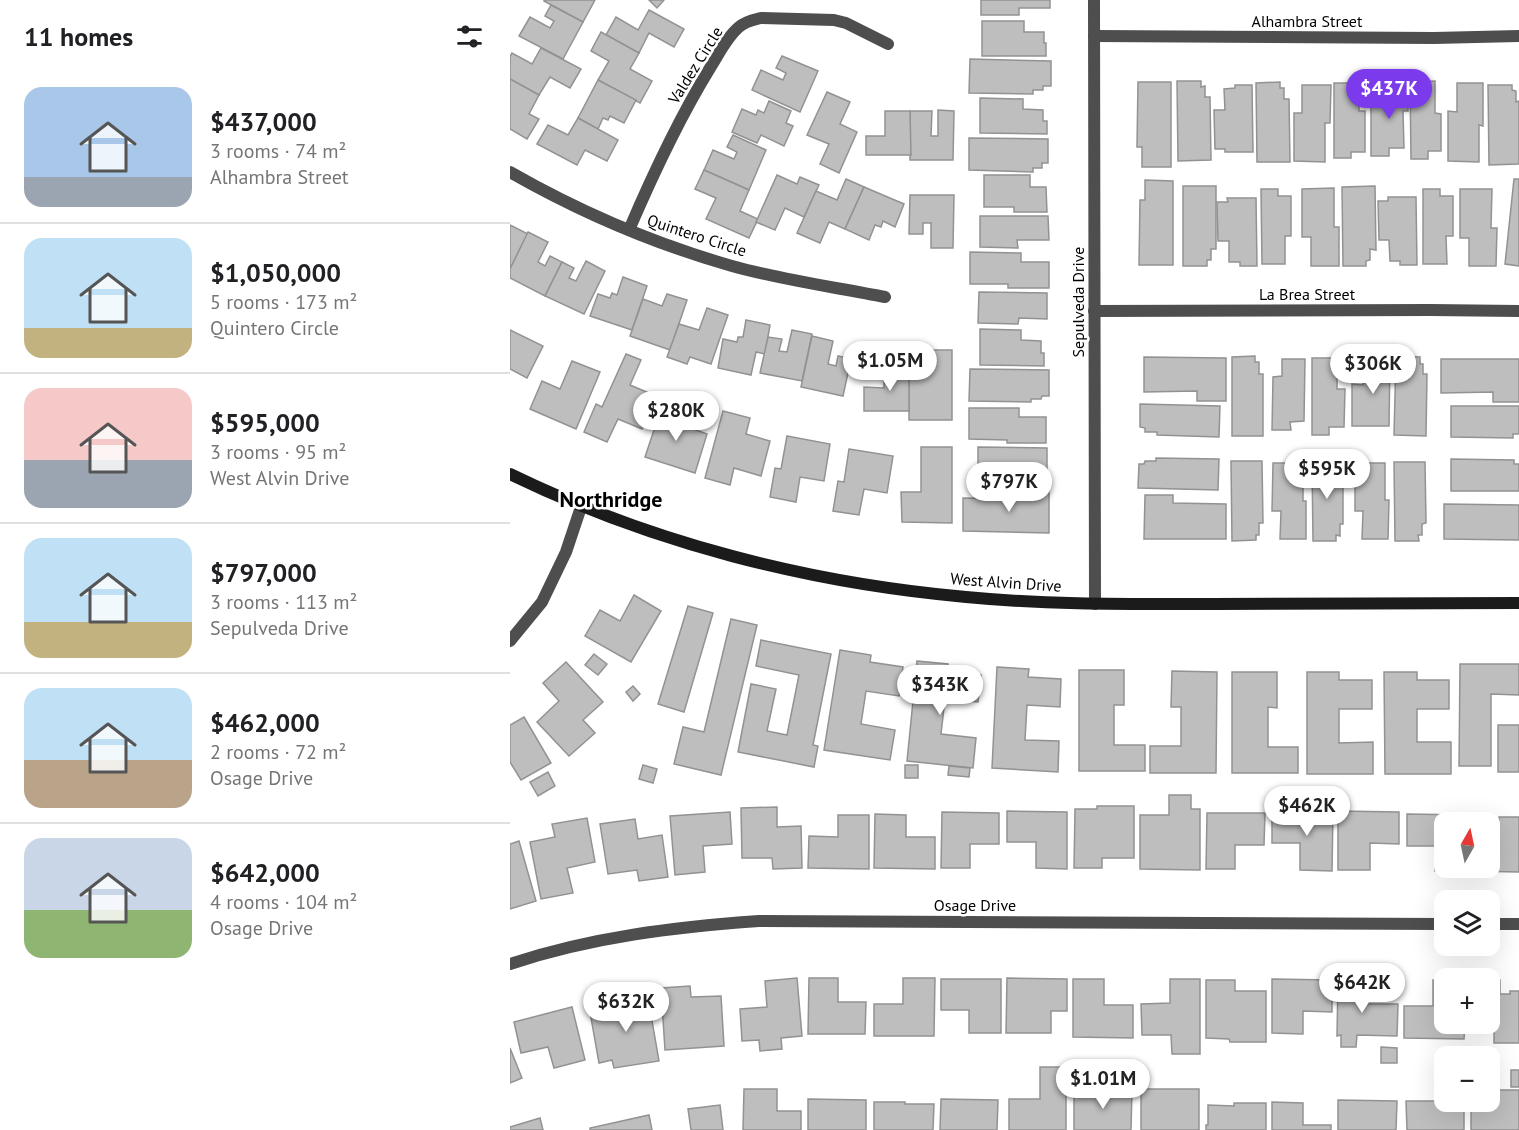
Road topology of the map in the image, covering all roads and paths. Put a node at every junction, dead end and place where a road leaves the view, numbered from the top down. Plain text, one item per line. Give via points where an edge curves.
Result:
1 (1094, 0) edge
2 (1094, 36) junction
3 (1519, 36) edge
4 (888, 44) dead end
5 (510, 172) edge
6 (629, 230) junction
7 (885, 297) dead end
8 (1094, 311) junction
9 (1519, 311) edge
10 (510, 474) edge
11 (581, 507) junction
12 (1519, 603) edge
13 (1095, 604) junction
14 (510, 641) edge
15 (1434, 924) edge
16 (1500, 924) edge
17 (1519, 924) edge
18 (510, 964) edge

1 - 2 street, Sepulveda Drive
2 - 3 street, Alhambra Street
2 - 8 street, Sepulveda Drive
4 - 6 street, Valdez Circle via 834,20 760,18 737,28 681,118
5 - 6 street, Quintero Circle
6 - 7 street, Quintero Circle via 734,267
8 - 9 street, La Brea Street
8 - 13 street, Sepulveda Drive
10 - 11 street, West Alvin Drive
11 - 13 street, West Alvin Drive via 686,543 806,574 967,597
11 - 14 street via 566,552 542,603
12 - 13 street, West Alvin Drive
15 - 18 street, Osage Drive via 759,921 608,939
16 - 17 street

